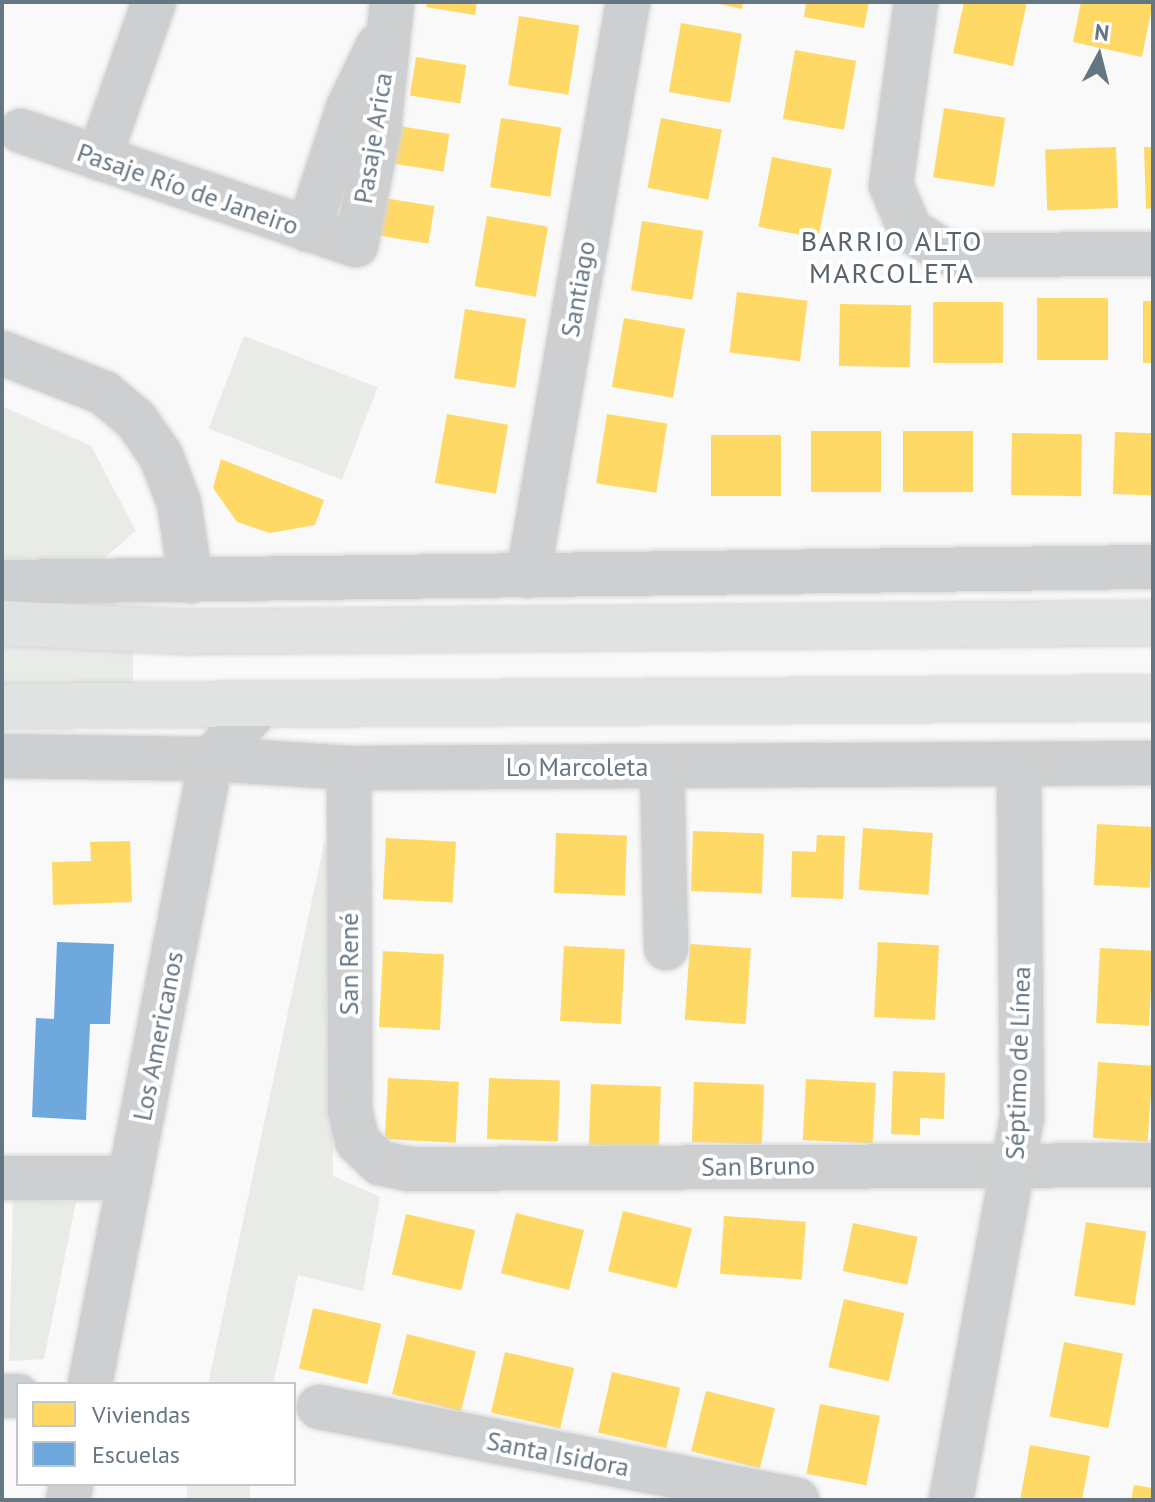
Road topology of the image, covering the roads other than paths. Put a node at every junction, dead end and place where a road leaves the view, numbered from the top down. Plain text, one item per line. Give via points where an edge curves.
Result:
1 (154, 2) edge
2 (628, 2) edge
3 (916, 2) edge
4 (389, 16) edge
5 (21, 131) dead end
6 (99, 158) junction
7 (308, 230) junction
8 (356, 245) joint
9 (1153, 254) edge
10 (2, 353) edge
11 (1153, 567) edge
12 (528, 576) junction
13 (191, 581) junction
14 (2, 582) edge
15 (2, 623) edge
16 (1153, 623) edge
17 (1153, 698) edge
18 (261, 705) junction
19 (2, 706) edge
20 (2, 756) edge
21 (211, 759) junction
22 (1153, 763) edge
23 (1019, 765) junction
24 (662, 767) junction
25 (349, 768) junction
26 (666, 948) dead end
27 (367, 1154) joint
28 (1016, 1163) junction
29 (1153, 1165) edge
30 (2, 1178) edge
31 (130, 1178) junction
32 (90, 1382) edge
33 (319, 1407) dead end
34 (797, 1500) edge
35 (951, 1500) edge

1 - 6 street
2 - 12 street, Santiago
3 - 9 street via 891,185 910,230 945,252 965,255
4 - 7 street, Pasaje Arica via 348,108
4 - 8 street, Pasaje Arica via 379,130
5 - 6 street, Pasaje Río de Janeiro
6 - 7 street, Pasaje Río de Janeiro
7 - 8 street, Pasaje Río de Janeiro
10 - 13 street via 104,393 136,420 161,456 179,503
11 - 12 street
12 - 13 street
13 - 14 street
15 - 16 main road via 265,632
17 - 18 main road
18 - 19 main road
18 - 21 street
20 - 21 street, Lo Marcoleta
21 - 25 street, Lo Marcoleta
21 - 31 street, Los Americanos
22 - 23 street, Lo Marcoleta
23 - 24 street, Lo Marcoleta
23 - 28 street, Séptimo de Línea via 1022,1105
24 - 25 street, Lo Marcoleta
24 - 26 street
25 - 27 street, San René via 350,1110 357,1141
27 - 28 street, San Bruno via 408,1169
28 - 29 street, San Bruno
28 - 35 street, Séptimo de Línea
30 - 31 street
31 - 32 street, Los Americanos
33 - 34 street, Santa Isidora

